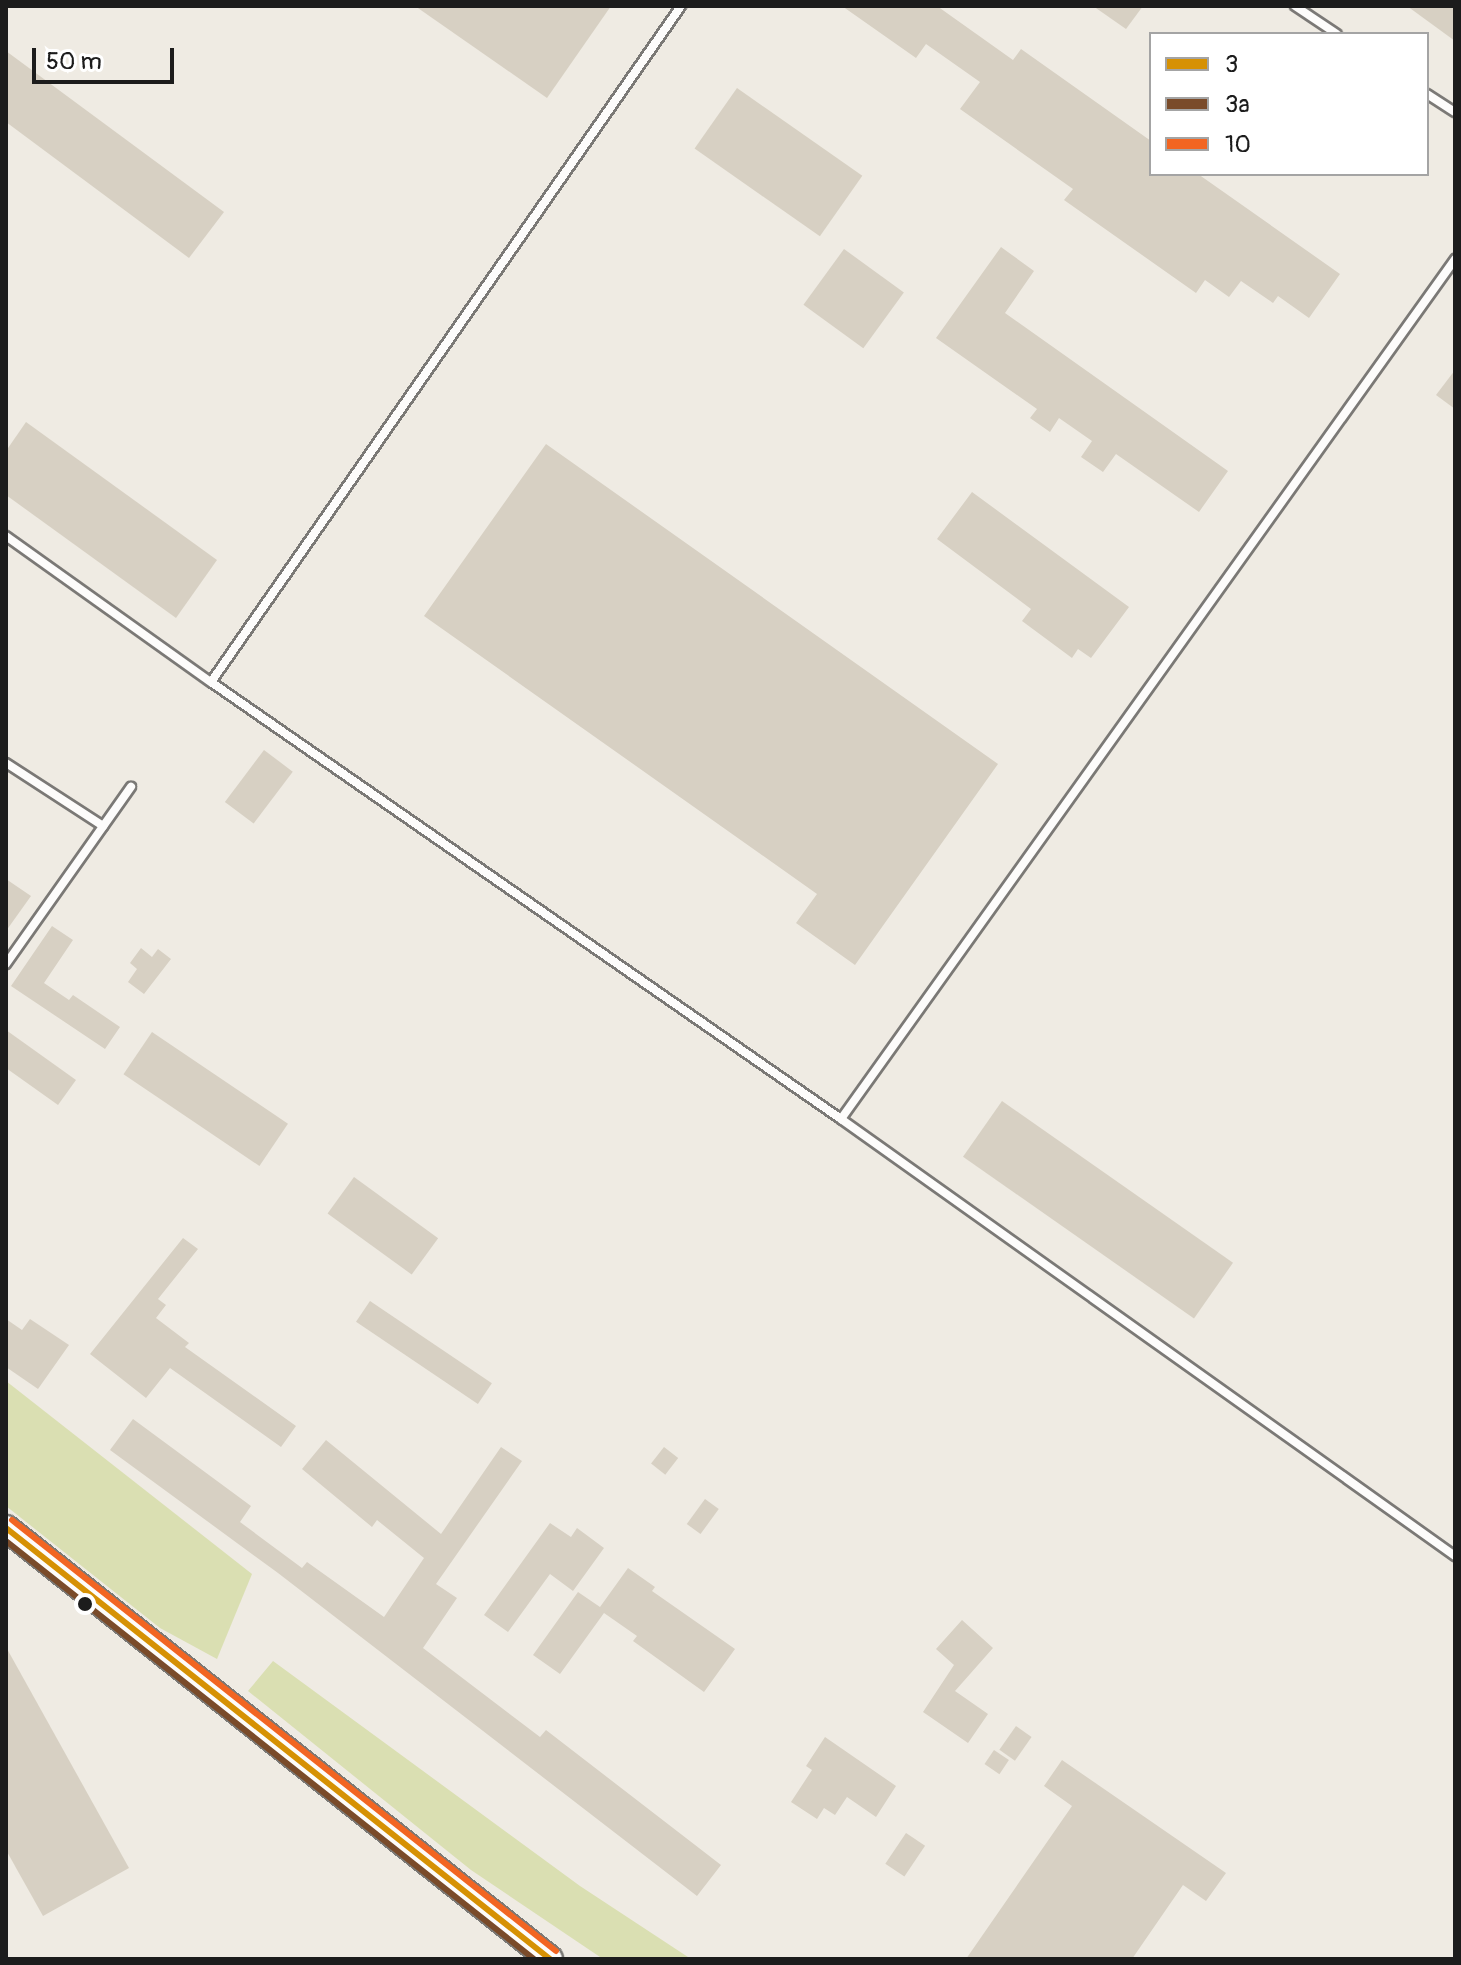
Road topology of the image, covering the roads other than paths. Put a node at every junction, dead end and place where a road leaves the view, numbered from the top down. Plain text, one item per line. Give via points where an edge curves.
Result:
1 (681, 6) edge
2 (1295, 6) edge
3 (1334, 32) edge
4 (1429, 95) edge
5 (1455, 112) edge
6 (1455, 259) edge
7 (6, 536) edge
8 (211, 682) junction
9 (6, 763) edge
10 (131, 787) dead end
11 (103, 826) junction
12 (6, 964) edge
13 (841, 1119) junction
14 (6, 1528) edge
15 (1455, 1556) edge
16 (550, 1959) edge

1 - 8 lane
2 - 3 lane
4 - 5 lane
6 - 13 lane
7 - 8 lane
8 - 13 lane
9 - 11 lane
10 - 11 lane
11 - 12 lane
13 - 15 lane
14 - 16 main road

